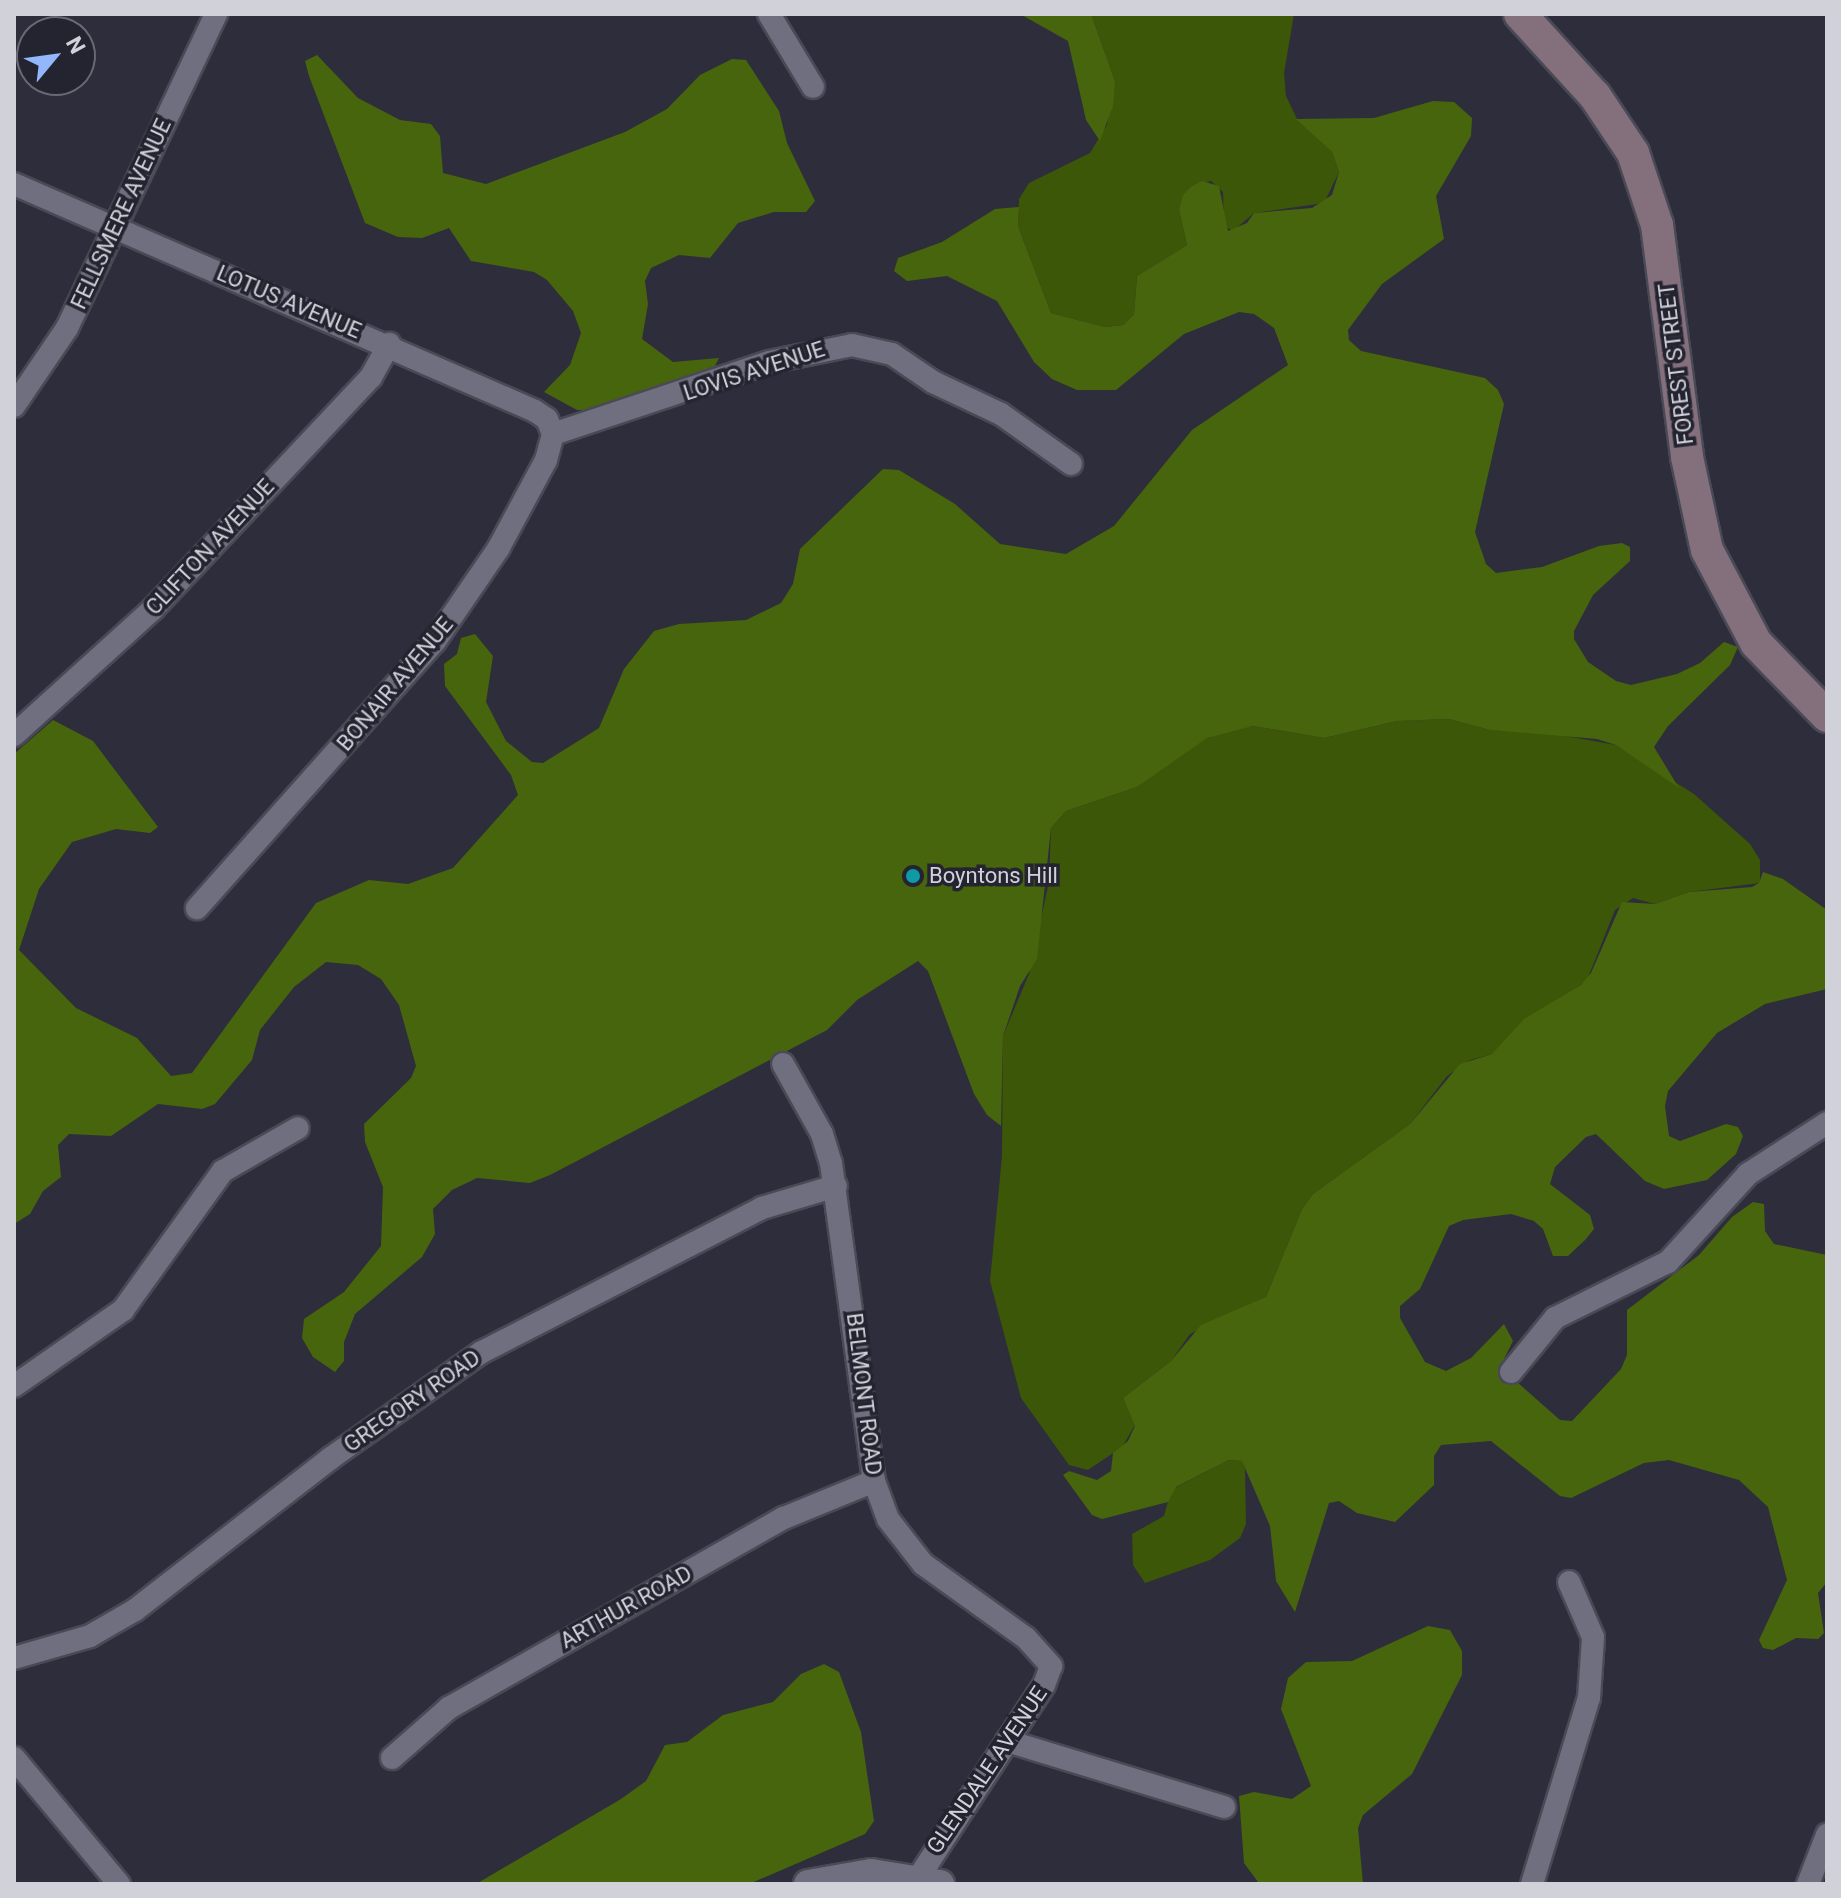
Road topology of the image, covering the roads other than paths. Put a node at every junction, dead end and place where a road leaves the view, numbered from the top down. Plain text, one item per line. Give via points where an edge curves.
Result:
1 (216, 14) edge
2 (769, 14) edge
3 (1520, 14) edge
4 (813, 87) dead end
5 (14, 184) edge
6 (116, 227) junction
7 (389, 344) junction
8 (14, 406) edge
9 (553, 434) junction
10 (1071, 464) dead end
11 (1827, 716) edge
12 (14, 735) edge
13 (197, 908) dead end
14 (783, 1064) dead end
15 (1827, 1123) edge
16 (298, 1128) dead end
17 (836, 1186) junction
18 (1511, 1372) dead end
19 (14, 1386) edge
20 (874, 1481) junction
21 (1569, 1582) dead end
22 (14, 1658) edge
23 (1049, 1660) joint
24 (1007, 1741) junction
25 (14, 1758) edge
26 (392, 1758) dead end
27 (1224, 1807) dead end
28 (1827, 1835) edge
29 (929, 1881) edge
30 (119, 1884) edge
31 (808, 1884) edge
32 (1532, 1884) edge
33 (1808, 1884) edge

1 - 6 street, FELLSMERE AVENUE
2 - 4 street
3 - 11 main road, FOREST STREET via 1595,96 1638,164 1657,225 1689,468 1707,550 1756,643
5 - 6 street, LOTUS AVENUE
6 - 7 street, LOTUS AVENUE
6 - 8 street, FELLSMERE AVENUE via 67,328
7 - 9 street, LOTUS AVENUE via 541,414
7 - 12 street, CLIFTON AVENUE via 371,377 153,609
9 - 10 street, LOVIS AVENUE via 769,362 852,345 892,354 933,382 1001,414
9 - 13 street, BONAIR AVENUE via 546,460 498,549 435,641
14 - 17 street, BELMONT ROAD via 825,1141
15 - 18 street via 1748,1174 1668,1262 1555,1318
16 - 19 street via 223,1171 123,1310
17 - 20 street, BELMONT ROAD
17 - 22 street, GREGORY ROAD via 762,1208 482,1352 331,1458 135,1610 90,1636
20 - 23 street, BELMONT ROAD via 888,1519 912,1552
20 - 26 street, ARTHUR ROAD via 784,1518 449,1708
21 - 32 street via 1594,1645 1589,1698
23 - 24 street, GLENDALE AVENUE via 1044,1685
24 - 27 street
24 - 29 street, GLENDALE AVENUE
25 - 30 street
28 - 33 street
29 - 31 street via 871,1873

